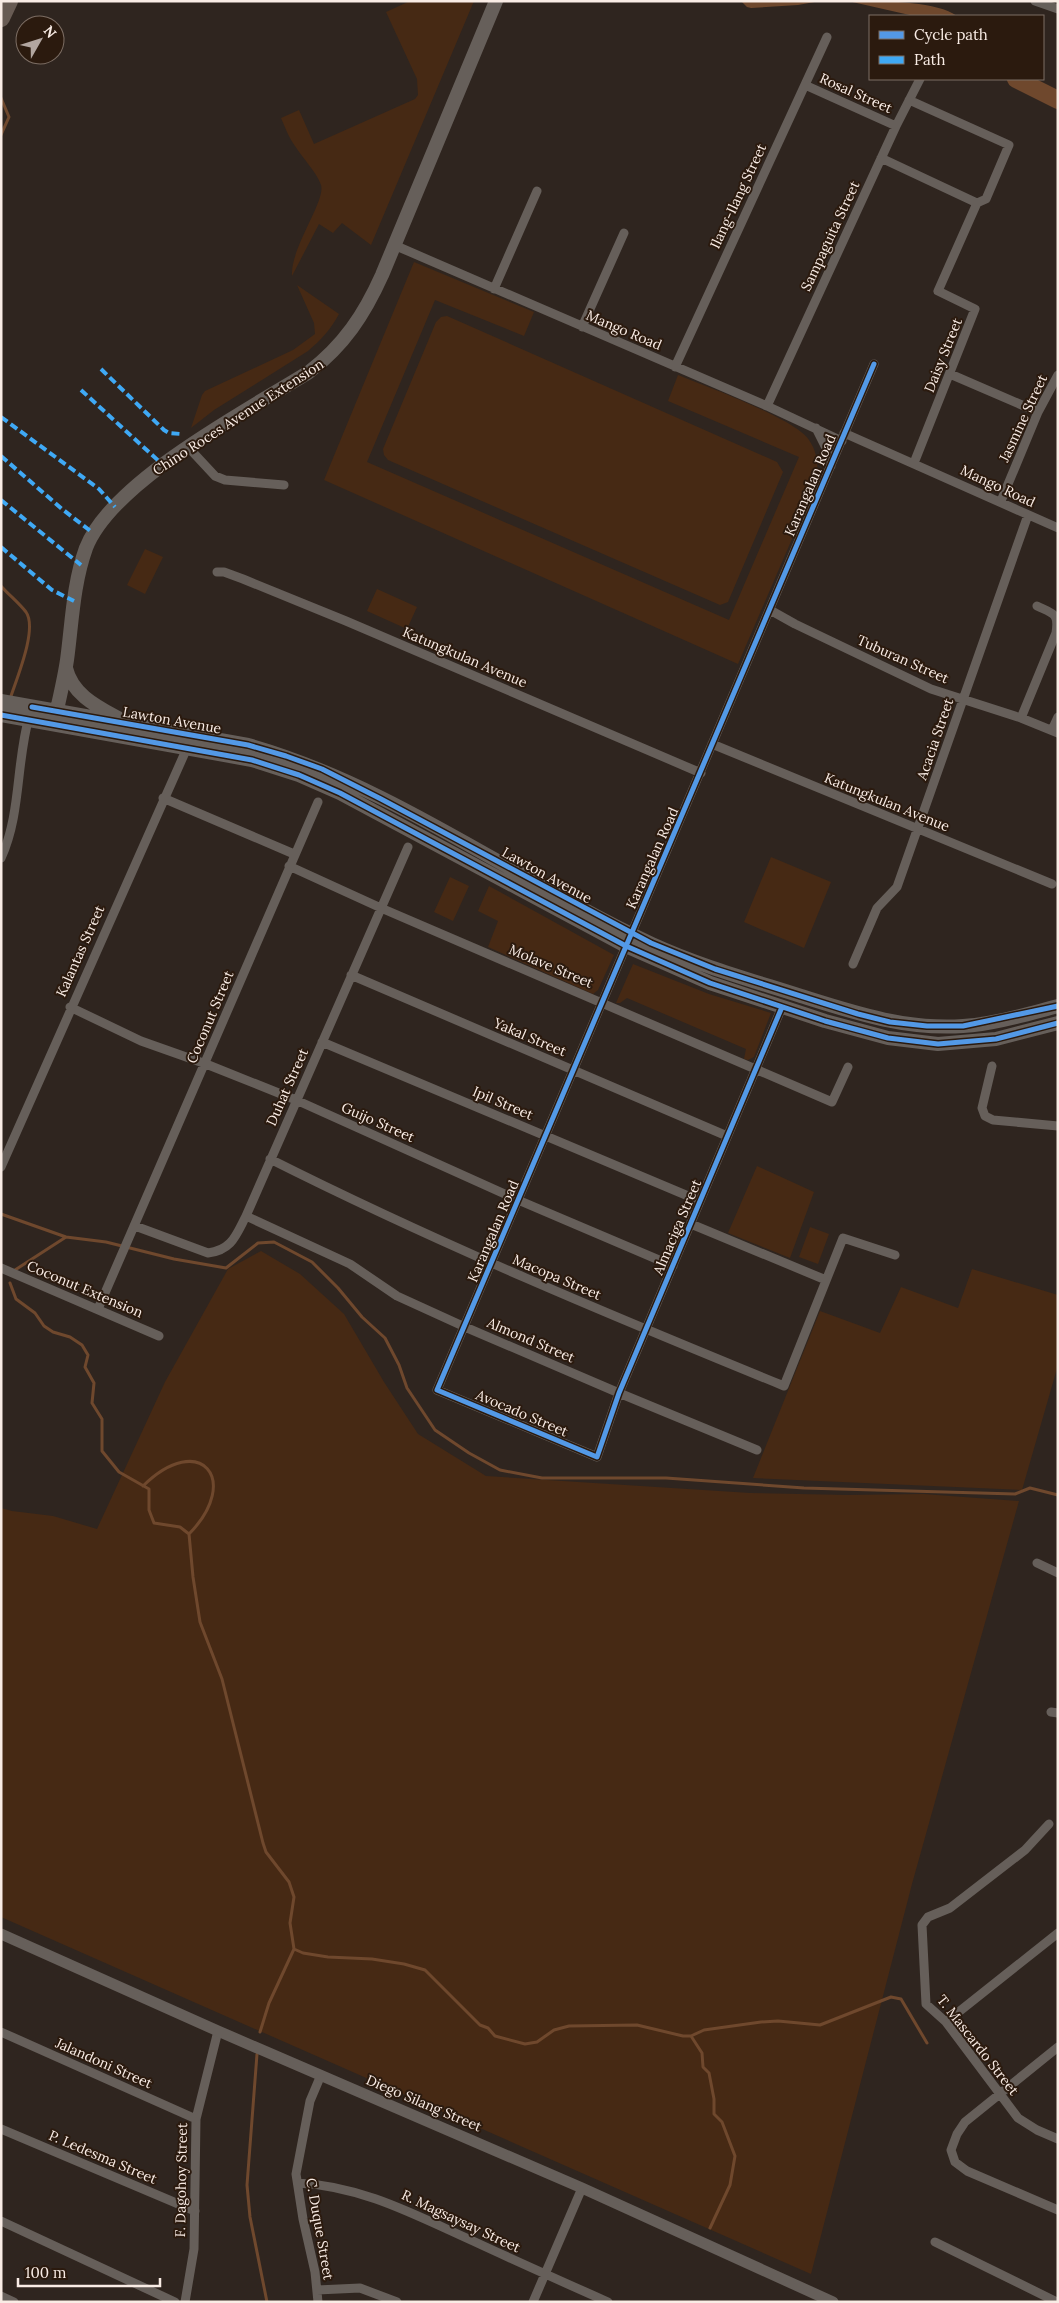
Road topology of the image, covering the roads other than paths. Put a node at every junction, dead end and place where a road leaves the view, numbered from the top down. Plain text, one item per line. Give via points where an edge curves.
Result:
1 (9, 1) edge
2 (496, 1) edge
3 (1035, 1) edge
4 (1058, 9) edge
5 (1, 18) edge
6 (828, 37) dead end
7 (919, 80) edge
8 (805, 85) junction
9 (909, 100) junction
10 (896, 126) junction
11 (881, 158) junction
12 (537, 191) dead end
13 (977, 203) junction
14 (624, 233) dead end
15 (394, 245) junction
16 (494, 289) junction
17 (582, 326) junction
18 (874, 364) dead end
19 (675, 367) junction
20 (950, 374) junction
21 (1058, 375) edge
22 (766, 406) junction
23 (1038, 412) junction
24 (816, 428) junction
25 (843, 437) junction
26 (188, 447) junction
27 (914, 463) junction
28 (831, 466) junction
29 (284, 485) dead end
30 (1000, 501) junction
31 (1028, 515) junction
32 (1058, 528) edge
33 (217, 572) dead end
34 (1037, 606) dead end
35 (770, 610) junction
36 (66, 667) junction
37 (964, 698) junction
38 (1, 701) edge
39 (56, 710) junction
40 (19, 713) edge
41 (1058, 717) edge
42 (1021, 718) junction
43 (128, 724) junction
44 (54, 725) junction
45 (1055, 732) edge
46 (712, 744) junction
47 (187, 748) junction
48 (701, 773) junction
49 (163, 798) junction
50 (318, 802) dead end
51 (918, 830) junction
52 (408, 847) dead end
53 (294, 854) junction
54 (1, 858) edge
55 (288, 866) junction
56 (1052, 884) dead end
57 (381, 908) junction
58 (629, 939) junction
59 (853, 964) dead end
60 (351, 975) junction
61 (602, 1003) junction
62 (1058, 1006) edge
63 (70, 1007) junction
64 (782, 1007) junction
65 (1058, 1024) edge
66 (322, 1042) junction
67 (206, 1064) junction
68 (992, 1066) dead end
69 (848, 1068) dead end
70 (755, 1070) junction
71 (573, 1071) junction
72 (296, 1100) junction
73 (1058, 1126) edge
74 (546, 1136) junction
75 (727, 1136) junction
76 (270, 1159) junction
77 (1, 1167) edge
78 (518, 1200) junction
79 (700, 1201) junction
80 (246, 1216) junction
81 (691, 1224) junction
82 (136, 1226) junction
83 (894, 1255) dead end
84 (491, 1264) junction
85 (673, 1266) junction
86 (1, 1268) edge
87 (826, 1280) junction
88 (98, 1309) junction
89 (465, 1327) junction
90 (646, 1330) junction
91 (159, 1336) dead end
92 (437, 1390) joint
93 (619, 1394) junction
94 (758, 1450) dead end
95 (598, 1457) joint
96 (1037, 1562) dead end
97 (1058, 1573) edge
98 (1049, 1824) dead end
99 (1058, 1933) edge
100 (1, 1934) edge
101 (946, 2022) junction
102 (218, 2031) junction
103 (1, 2032) edge
104 (1058, 2047) edge
105 (321, 2075) junction
106 (999, 2094) junction
107 (196, 2119) junction
108 (1, 2129) edge
109 (1058, 2139) edge
110 (298, 2183) junction
111 (582, 2188) junction
112 (1058, 2210) edge
113 (195, 2211) junction
114 (1, 2221) edge
115 (935, 2242) dead end
116 (546, 2275) junction
117 (317, 2290) junction
118 (1, 2296) edge
119 (14, 2302) edge
120 (175, 2302) edge
121 (185, 2302) edge
122 (318, 2302) edge
123 (397, 2302) edge
124 (533, 2302) edge
125 (608, 2302) edge
126 (833, 2302) edge
127 (1057, 2302) edge

1 - 5 highway
2 - 15 main road, Chino Roces Avenue Extension
3 - 4 street
6 - 8 street, Ilang-Ilang Street
7 - 9 street, Sampaguita Street
8 - 10 street, Rosal Street
8 - 19 street, Ilang-Ilang Street
9 - 10 street, Sampaguita Street
9 - 13 street, Daisy Street via 1009,145 986,199
10 - 11 street, Sampaguita Street
11 - 13 street
11 - 22 street, Sampaguita Street
12 - 16 street
13 - 20 street, Daisy Street via 938,291 975,309
14 - 17 street
15 - 16 street, Mango Road
15 - 26 main road, Chino Roces Avenue Extension via 362,315 331,355
16 - 17 street, Mango Road
17 - 19 street, Mango Road
18 - 25 street, Karangalan Road
19 - 22 street, Mango Road
20 - 23 street
20 - 27 street, Daisy Street
21 - 23 street, Jasmine Street
22 - 24 street, Mango Road
23 - 30 street, Jasmine Street
24 - 25 street, Mango Road
24 - 28 street
25 - 27 street, Mango Road
25 - 28 street, Karangalan Road
26 - 29 street via 215,476 225,480
26 - 36 main road, Chino Roces Avenue Extension via 139,484 93,533 81,565
27 - 30 street, Mango Road
28 - 35 street, Karangalan Road
30 - 31 street, Mango Road
31 - 32 street, Mango Road
31 - 37 street, Acacia Street
33 - 48 street, Katungkulan Avenue via 230,574 346,621
34 - 42 street via 1051,613 1058,622
35 - 37 street, Tuburan Street via 932,689
35 - 46 street, Karangalan Road
36 - 39 main road, Chino Roces Avenue Extension
36 - 43 main road via 75,688
37 - 42 street, Tuburan Street
37 - 51 street, Acacia Street
38 - 40 main road, Lawton Avenue
39 - 40 main road, Lawton Avenue
39 - 43 main road, Lawton Avenue
39 - 44 main road, Chino Roces Avenue Extension
40 - 44 main road, Lawton Avenue
40 - 54 street via 20,760 14,811
41 - 45 street
42 - 45 street, Tuburan Street
43 - 58 main road, Lawton Avenue via 248,745 322,769
44 - 47 main road, Lawton Avenue
46 - 48 street, Karangalan Road
46 - 51 street, Katungkulan Avenue
47 - 49 street, Kalantas Street
47 - 58 main road, Lawton Avenue via 252,760 340,793
48 - 58 street, Karangalan Road
49 - 53 street
49 - 63 street, Kalantas Street
50 - 53 street, Coconut Street
51 - 56 street, Katungkulan Avenue
51 - 59 street, Acacia Street via 897,887 877,908
52 - 57 street, Duhat Street
53 - 55 street, Coconut Street
55 - 57 street, Molave Street
55 - 67 street, Coconut Street
57 - 60 street, Duhat Street
57 - 61 street, Molave Street
58 - 61 street, Karangalan Road
58 - 62 main road, Lawton Avenue via 651,944 715,969 890,1022 963,1026
58 - 64 main road, Lawton Avenue via 710,983
60 - 66 street, Duhat Street
60 - 71 street, Yakal Street
61 - 70 street, Molave Street
61 - 71 street, Karangalan Road
63 - 67 street, Guijo Street via 141,1042
63 - 77 street, Kalantas Street
64 - 65 main road, Lawton Avenue via 857,1031 913,1043 971,1042
64 - 70 street, Almaciga Street
66 - 72 street, Duhat Street
66 - 74 street, Ipil Street
67 - 72 street, Guijo Street
67 - 82 street, Coconut Street
68 - 73 street via 982,1108 985,1116 993,1120
69 - 70 street, Molave Street via 832,1102
70 - 75 street, Almaciga Street
71 - 74 street, Karangalan Road
71 - 75 street, Yakal Street
72 - 76 street, Duhat Street
72 - 78 street, Guijo Street
74 - 78 street, Karangalan Road
74 - 79 street, Ipil Street
75 - 79 street, Almaciga Street
76 - 80 street, Duhat Street
76 - 84 street, Macopa Street via 367,1208
78 - 84 street, Karangalan Road
78 - 85 street, Guijo Street
79 - 81 street, Almaciga Street
80 - 82 street, Duhat Street via 231,1243 219,1252 208,1253
80 - 89 street, Almond Street via 350,1264 397,1296
81 - 85 street, Almaciga Street
81 - 87 street
82 - 88 street, Coconut Street
83 - 87 street via 843,1238
84 - 89 street, Karangalan Road
84 - 90 street, Macopa Street
85 - 90 street, Almaciga Street
86 - 88 street, Coconut Extension
87 - 90 street, Macopa Street via 784,1386
88 - 91 street, Coconut Extension
89 - 92 street, Karangalan Road
89 - 93 street, Almond Street
90 - 93 street, Almaciga Street
92 - 95 street, Avocado Street
93 - 94 street, Almond Street
93 - 95 street, Almaciga Street
96 - 97 street
98 - 101 street, T. Mascardo Street via 1025,1850 950,1908 928,1917 922,1925 926,2004
99 - 101 street
100 - 102 street, Diego Silang Street
101 - 106 street, T. Mascardo Street
102 - 105 street, Diego Silang Street
102 - 107 street, F. Dagohoy Street
103 - 107 street, Jalandoni Street
104 - 106 street
105 - 110 street, C. Duque Street via 310,2101 301,2142 296,2174
105 - 111 street, Diego Silang Street
106 - 109 street, T. Mascardo Street via 1018,2118
106 - 112 street via 965,2122 957,2134 951,2150 955,2162 967,2171
107 - 113 street, F. Dagohoy Street
108 - 113 street, P. Ledesma Street
110 - 116 street, R. Magsaysay Street via 349,2189 396,2206
110 - 117 street, C. Duque Street
111 - 116 street
111 - 126 street, Diego Silang Street
113 - 121 street, F. Dagohoy Street via 194,2249
114 - 120 street
115 - 127 street
116 - 124 street
116 - 125 street, R. Magsaysay Street
117 - 122 street, C. Duque Street
117 - 123 street via 360,2288
118 - 119 street

